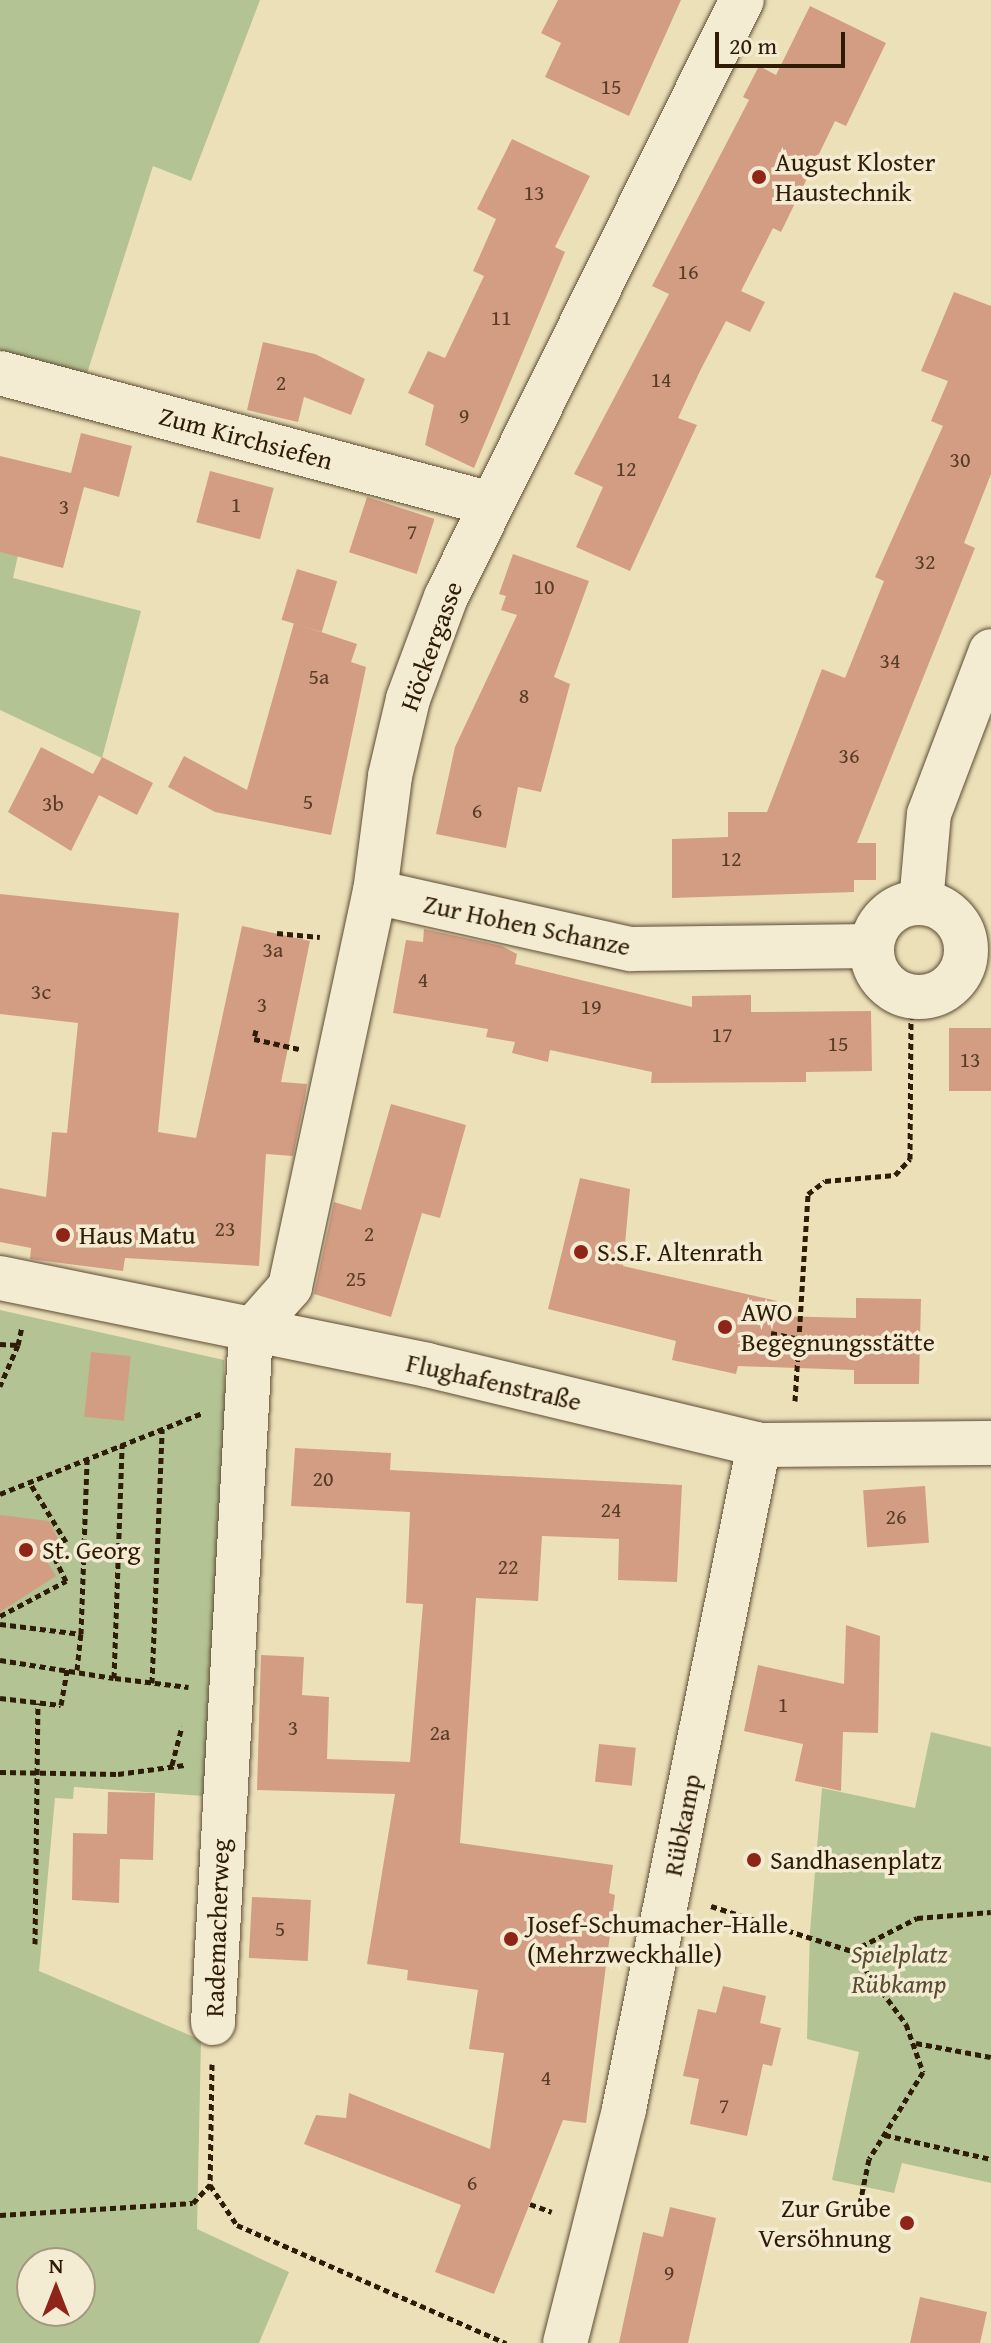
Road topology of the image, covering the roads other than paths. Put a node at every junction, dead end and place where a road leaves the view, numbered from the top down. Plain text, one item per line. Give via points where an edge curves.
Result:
1 (742, 0) edge
2 (0, 373) edge
3 (491, 504) junction
4 (991, 651) edge
5 (375, 892) junction
6 (921, 903) junction
7 (871, 946) junction
8 (979, 951) edge
9 (0, 1278) edge
10 (251, 1331) junction
11 (991, 1443) edge
12 (776, 1448) junction
13 (213, 2023) road end
14 (565, 2343) edge

1 - 3 street, Höckergasse
2 - 3 street, Zum Kirchsiefen
3 - 5 street, Höckergasse via 408,699
4 - 6 street via 929,814
5 - 7 street, Zur Hohen Schanze via 631,949
5 - 10 street, Höckergasse via 290,1287
6 - 7 street via 885,916
6 - 8 street via 949,913
7 - 8 street via 884,982 911,996 948,986
9 - 10 street, Flughafenstraße
10 - 12 street, Flughafenstraße
10 - 13 street, Rademacherweg
11 - 12 street, Flughafenstraße
12 - 14 street, Rübkamp

